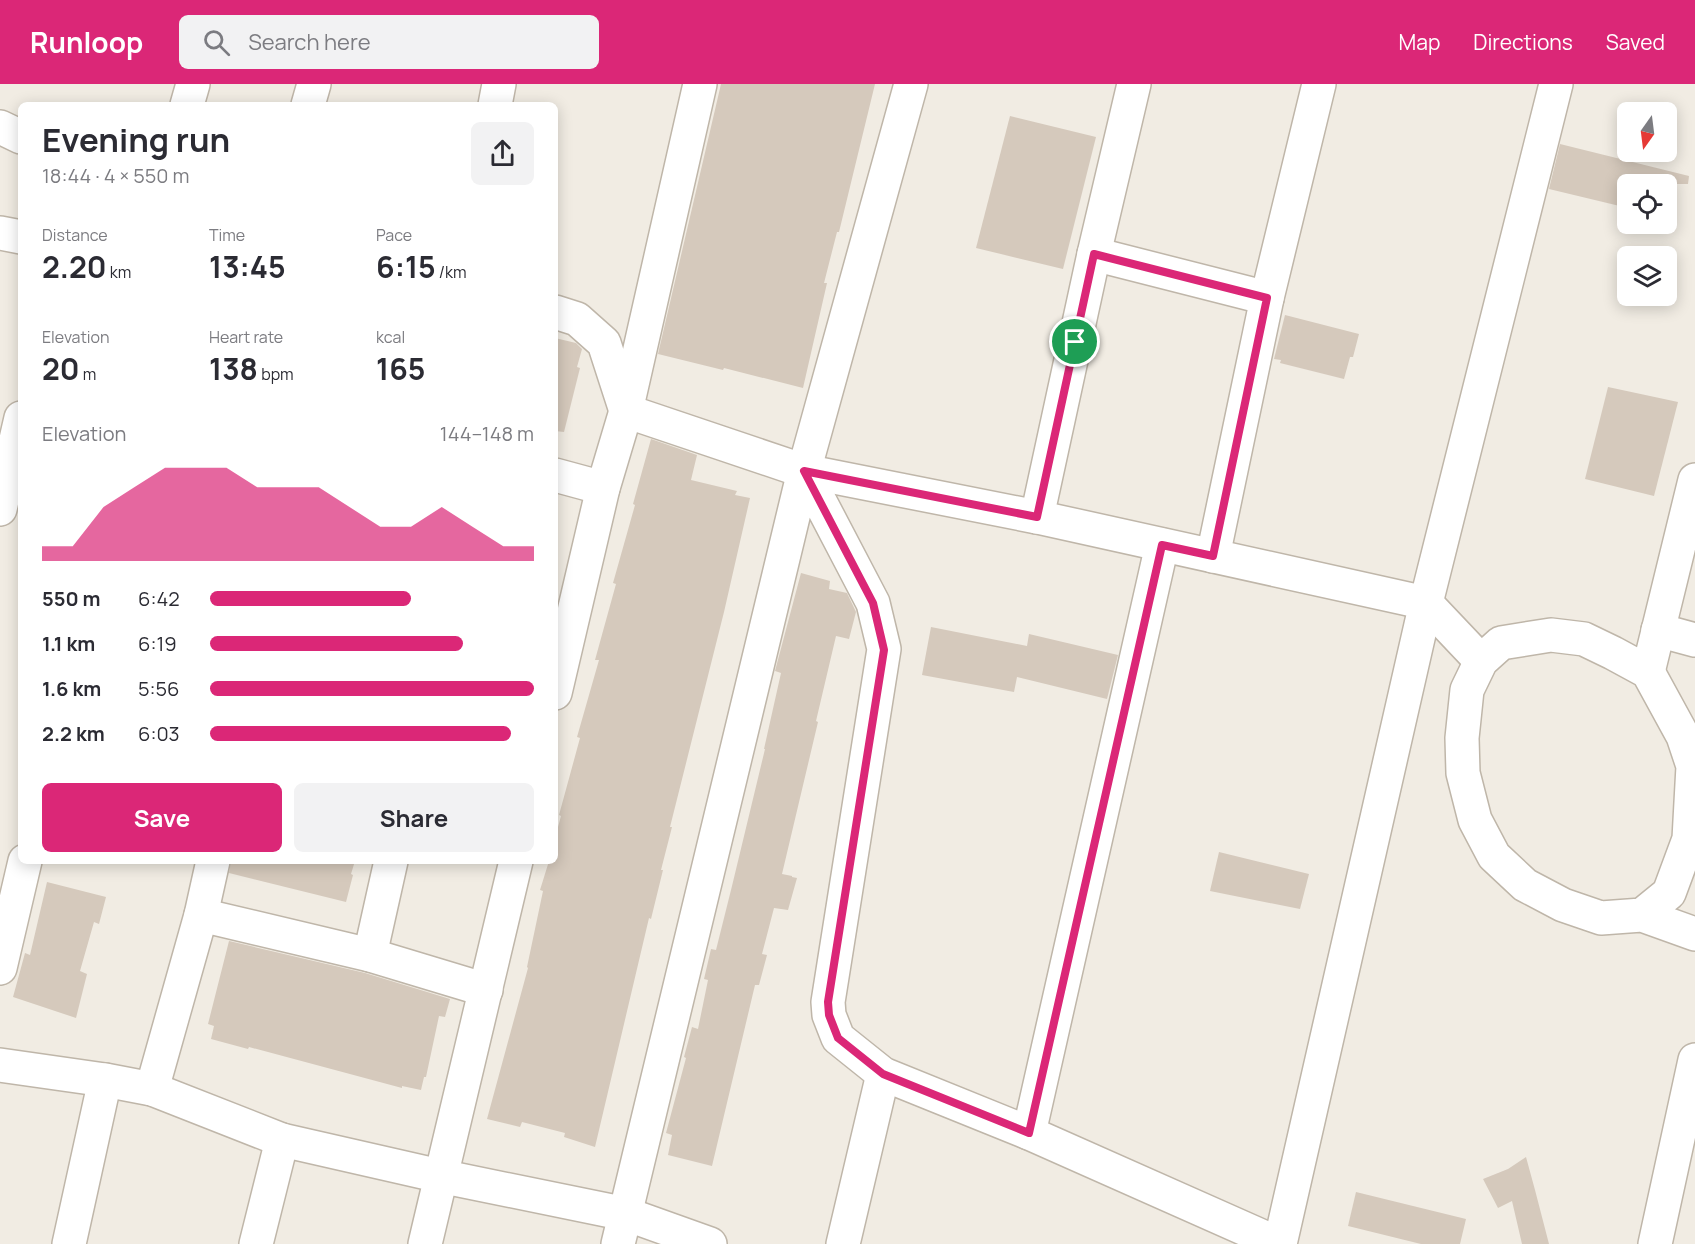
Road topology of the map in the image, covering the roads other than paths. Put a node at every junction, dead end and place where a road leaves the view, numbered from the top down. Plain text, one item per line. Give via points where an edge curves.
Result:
1 (193, 84) edge
2 (314, 84) edge
3 (499, 84) edge
4 (700, 84) edge
5 (911, 84) edge
6 (1134, 84) edge
7 (1319, 84) edge
8 (1556, 84) edge
9 (188, 102) edge
10 (309, 102) edge
11 (496, 102) edge
12 (0, 127) edge
13 (18, 136) edge
14 (0, 232) edge
15 (18, 236) edge
16 (1094, 254) junction
17 (1267, 298) junction
18 (558, 313) edge
19 (626, 411) junction
20 (12, 436) edge
21 (804, 471) junction
22 (558, 476) edge
23 (1695, 480) edge
24 (603, 488) junction
25 (0, 509) edge
26 (1037, 517) junction
27 (1162, 545) junction
28 (1213, 556) junction
29 (1426, 603) junction
30 (1658, 630) junction
31 (1695, 640) edge
32 (1480, 661) junction
33 (1648, 672) junction
34 (558, 680) edge
35 (24, 864) edge
36 (212, 864) edge
37 (390, 864) edge
38 (515, 864) edge
39 (201, 915) junction
40 (1642, 915) junction
41 (1695, 934) edge
42 (370, 955) junction
43 (0, 968) edge
44 (486, 990) junction
45 (1695, 1060) edge
46 (0, 1065) edge
47 (883, 1074) junction
48 (105, 1080) junction
49 (152, 1089) junction
50 (1029, 1133) junction
51 (282, 1140) junction
52 (440, 1176) junction
53 (622, 1229) edge
54 (69, 1244) edge
55 (256, 1244) edge
56 (425, 1244) edge
57 (710, 1244) edge
58 (843, 1244) edge
59 (1280, 1244) edge
60 (1655, 1244) edge

1 - 9 street
2 - 10 street
3 - 11 street
4 - 19 street
5 - 21 street
6 - 16 street
7 - 17 street
8 - 29 street
12 - 13 street
14 - 15 street
16 - 17 street
16 - 26 street
17 - 28 street
18 - 19 street via 577,319 603,343
19 - 21 street
19 - 24 street
20 - 25 street
21 - 26 street
21 - 47 street via 873,603 884,650 828,1002 838,1038
21 - 53 street
22 - 24 street
23 - 30 street
24 - 34 street
26 - 27 street
27 - 28 street
27 - 50 street
28 - 29 street
29 - 32 street
29 - 59 street
30 - 31 street
30 - 33 street
32 - 33 street via 1501,643 1551,635 1584,639
32 - 40 street via 1467,690 1463,773 1475,820 1494,856 1525,885 1563,905 1601,918
33 - 40 street via 1683,736 1693,766 1689,839 1669,893
35 - 43 street
36 - 39 street
37 - 42 street
38 - 44 street
39 - 42 street
39 - 49 street
40 - 41 street
42 - 44 street
44 - 52 street
45 - 60 street
46 - 48 street
47 - 50 street
47 - 58 street
48 - 49 street
48 - 54 street
49 - 51 street
50 - 59 street
51 - 52 street
51 - 55 street
52 - 53 street
52 - 56 street
53 - 57 street

